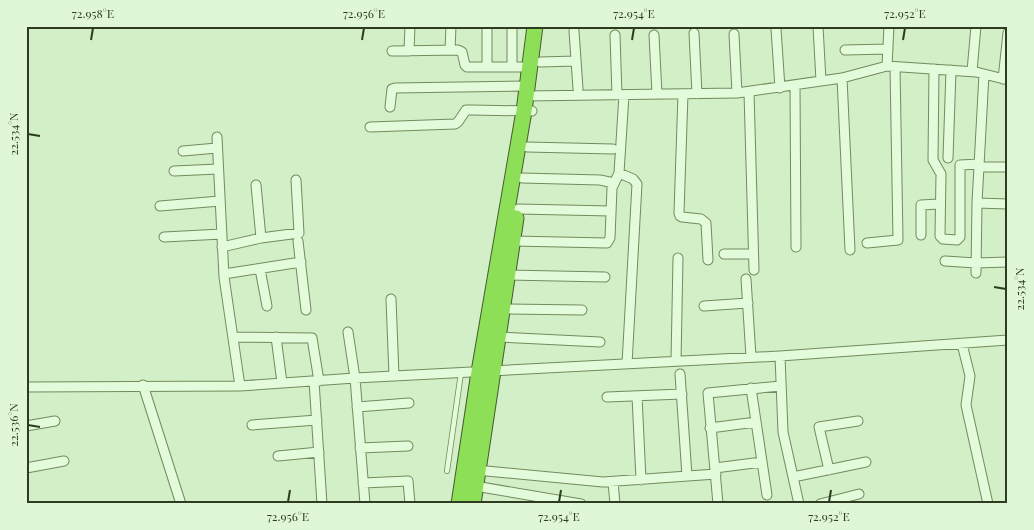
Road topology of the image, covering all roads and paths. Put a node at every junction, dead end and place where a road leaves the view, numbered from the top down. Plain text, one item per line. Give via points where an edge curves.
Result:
1 (410, 26) edge
2 (450, 26) edge
3 (487, 26) edge
4 (512, 26) edge
5 (535, 26) edge
6 (544, 26) edge
7 (818, 26) edge
8 (890, 26) edge
9 (976, 26) edge
10 (776, 29) dead end
11 (574, 31) dead end
12 (694, 33) dead end
13 (1008, 33) edge
14 (734, 34) dead end
15 (615, 35) dead end
16 (654, 36) dead end
17 (888, 49) junction
18 (450, 50) junction
19 (845, 50) dead end
20 (392, 51) dead end
21 (409, 51) junction
22 (576, 61) junction
23 (535, 64) junction
24 (891, 66) junction
25 (487, 67) junction
26 (512, 67) junction
27 (934, 69) junction
28 (951, 70) junction
29 (972, 71) junction
30 (984, 74) junction
31 (842, 78) junction
32 (1005, 79) edge
33 (821, 81) junction
34 (795, 85) junction
35 (578, 88) dead end
36 (780, 88) junction
37 (750, 92) junction
38 (737, 93) junction
39 (657, 94) junction
40 (683, 94) junction
41 (697, 94) junction
42 (621, 95) junction
43 (529, 100) junction
44 (390, 107) dead end
45 (370, 127) dead end
46 (217, 137) dead end
47 (527, 147) junction
48 (217, 148) junction
49 (613, 149) dead end
50 (183, 151) dead end
51 (948, 158) dead end
52 (979, 165) junction
53 (1008, 166) edge
54 (218, 169) junction
55 (174, 171) dead end
56 (619, 173) junction
57 (522, 178) junction
58 (296, 180) dead end
59 (614, 183) junction
60 (256, 185) dead end
61 (220, 201) junction
62 (977, 203) junction
63 (939, 204) junction
64 (1008, 204) edge
65 (160, 206) dead end
66 (518, 209) junction
67 (611, 211) junction
68 (222, 234) junction
69 (920, 235) dead end
70 (164, 237) dead end
71 (261, 238) junction
72 (298, 241) dead end
73 (513, 242) junction
74 (867, 243) dead end
75 (222, 247) junction
76 (796, 248) dead end
77 (850, 250) dead end
78 (724, 254) dead end
79 (753, 254) junction
80 (678, 258) dead end
81 (708, 260) dead end
82 (945, 261) dead end
83 (301, 262) junction
84 (1008, 262) edge
85 (976, 263) junction
86 (260, 268) junction
87 (754, 270) dead end
88 (224, 274) junction
89 (976, 274) dead end
90 (508, 275) junction
91 (604, 277) dead end
92 (746, 279) dead end
93 (391, 299) dead end
94 (748, 303) junction
95 (267, 306) dead end
96 (704, 306) dead end
97 (503, 308) junction
98 (306, 310) dead end
99 (582, 310) dead end
100 (348, 332) dead end
101 (233, 337) junction
102 (276, 337) junction
103 (498, 337) junction
104 (1008, 340) edge
105 (600, 342) dead end
106 (962, 344) junction
107 (780, 356) junction
108 (751, 357) junction
109 (676, 361) junction
110 (627, 364) junction
111 (461, 372) junction
112 (486, 372) junction
113 (680, 374) dead end
114 (394, 376) junction
115 (355, 378) junction
116 (317, 381) junction
117 (282, 383) junction
118 (143, 385) junction
119 (26, 386) edge
120 (240, 386) junction
121 (781, 386) junction
122 (751, 388) junction
123 (682, 394) junction
124 (637, 396) junction
125 (607, 397) dead end
126 (409, 403) dead end
127 (357, 406) junction
128 (317, 420) junction
129 (55, 421) dead end
130 (858, 421) dead end
131 (756, 422) junction
132 (252, 425) dead end
133 (26, 426) edge
134 (710, 428) junction
135 (408, 446) dead end
136 (360, 448) junction
137 (319, 452) junction
138 (278, 456) dead end
139 (64, 461) dead end
140 (762, 462) junction
141 (866, 462) dead end
142 (26, 468) edge
143 (476, 470) junction
144 (829, 470) junction
145 (447, 471) dead end
146 (716, 471) junction
147 (687, 476) junction
148 (793, 477) junction
149 (641, 480) junction
150 (612, 482) junction
151 (363, 483) junction
152 (475, 486) junction
153 (859, 494) dead end
154 (767, 495) dead end
155 (542, 500) edge
156 (840, 501) edge
157 (181, 504) edge
158 (322, 504) edge
159 (365, 504) edge
160 (410, 504) edge
161 (459, 504) edge
162 (472, 504) edge
163 (581, 504) edge
164 (615, 504) edge
165 (718, 504) edge
166 (799, 504) edge
167 (820, 504) edge
168 (988, 504) edge

1 - 21 street
2 - 18 street
3 - 25 street
4 - 26 street
5 - 23 highway
6 - 23 highway
7 - 33 street
8 - 17 street
9 - 29 street
10 - 36 street
11 - 22 street
12 - 41 street
13 - 32 street
14 - 38 street
15 - 42 street
16 - 39 street
17 - 19 street
17 - 24 street
18 - 21 street
18 - 25 street via 462,52 467,67
20 - 21 street
22 - 23 street
22 - 35 street
23 - 26 street
23 - 43 highway
24 - 27 street
24 - 31 street
24 - 74 street via 898,240
25 - 26 street
27 - 28 street
27 - 63 street via 933,160 941,174
28 - 29 street
28 - 51 street
29 - 30 street
30 - 32 street
30 - 52 street
31 - 33 street
31 - 77 street
33 - 34 street
34 - 36 street
34 - 76 street
36 - 37 street
37 - 38 street
37 - 79 street
38 - 41 street
39 - 40 street
39 - 42 street
40 - 41 street
40 - 81 street via 679,213 682,217 701,219 706,223
42 - 43 street
42 - 56 street
43 - 44 street via 395,88 392,89
43 - 45 street via 466,110 455,124
43 - 47 highway
43 - 112 highway
46 - 48 street
47 - 49 street
47 - 57 highway
48 - 50 street
48 - 54 street
52 - 53 street
52 - 62 street
52 - 63 street via 962,164 959,167 959,240 940,237
54 - 55 street
54 - 61 street
56 - 59 street
56 - 110 street via 637,184
57 - 59 street
57 - 66 highway
58 - 71 street via 299,233
59 - 67 street
60 - 71 street
61 - 65 street
61 - 68 street
62 - 64 street
62 - 85 street
63 - 69 street via 921,206
66 - 67 street
66 - 73 highway
67 - 73 street via 607,243
68 - 70 street
68 - 75 street
71 - 75 street
72 - 83 street
73 - 90 highway
75 - 88 street
78 - 79 street
79 - 87 street
80 - 109 street
82 - 85 street
83 - 86 street
83 - 98 street
84 - 85 street
85 - 89 street
86 - 88 street
86 - 95 street
88 - 101 street
90 - 91 street
90 - 97 highway
92 - 94 street
93 - 114 street
94 - 96 street
94 - 108 street
97 - 99 street
97 - 103 highway
100 - 115 street
101 - 102 street
101 - 120 street
102 - 116 street via 312,338
102 - 117 street
103 - 105 street
103 - 112 highway
104 - 106 street
106 - 107 street
106 - 168 street via 970,376 966,405
107 - 108 street
107 - 121 street
108 - 109 street
109 - 110 street
110 - 112 street
111 - 112 street
111 - 114 street
111 - 145 lane
112 - 143 highway
112 - 161 highway
113 - 123 street
114 - 115 street
115 - 116 street
115 - 127 street
116 - 117 street
116 - 128 street
117 - 120 street
118 - 119 street
118 - 120 street
118 - 157 street
121 - 122 street
121 - 148 street via 783,432
122 - 131 street
122 - 134 street via 708,393
123 - 124 street
123 - 147 street
124 - 125 street
124 - 149 street
126 - 127 street
127 - 136 street
128 - 132 street
128 - 137 street
129 - 133 street
130 - 144 street via 819,427
131 - 134 street
131 - 140 street
134 - 146 street
135 - 136 street
136 - 151 street
137 - 138 street
137 - 158 street
139 - 142 street
140 - 146 street
140 - 154 street
141 - 144 street
143 - 150 street
143 - 152 highway
144 - 148 street
146 - 147 street
146 - 165 street
147 - 149 street
148 - 166 street
149 - 150 street
150 - 164 street
151 - 159 street
151 - 160 street via 408,480
152 - 155 street
152 - 162 highway
153 - 156 street
155 - 163 street
156 - 167 street

